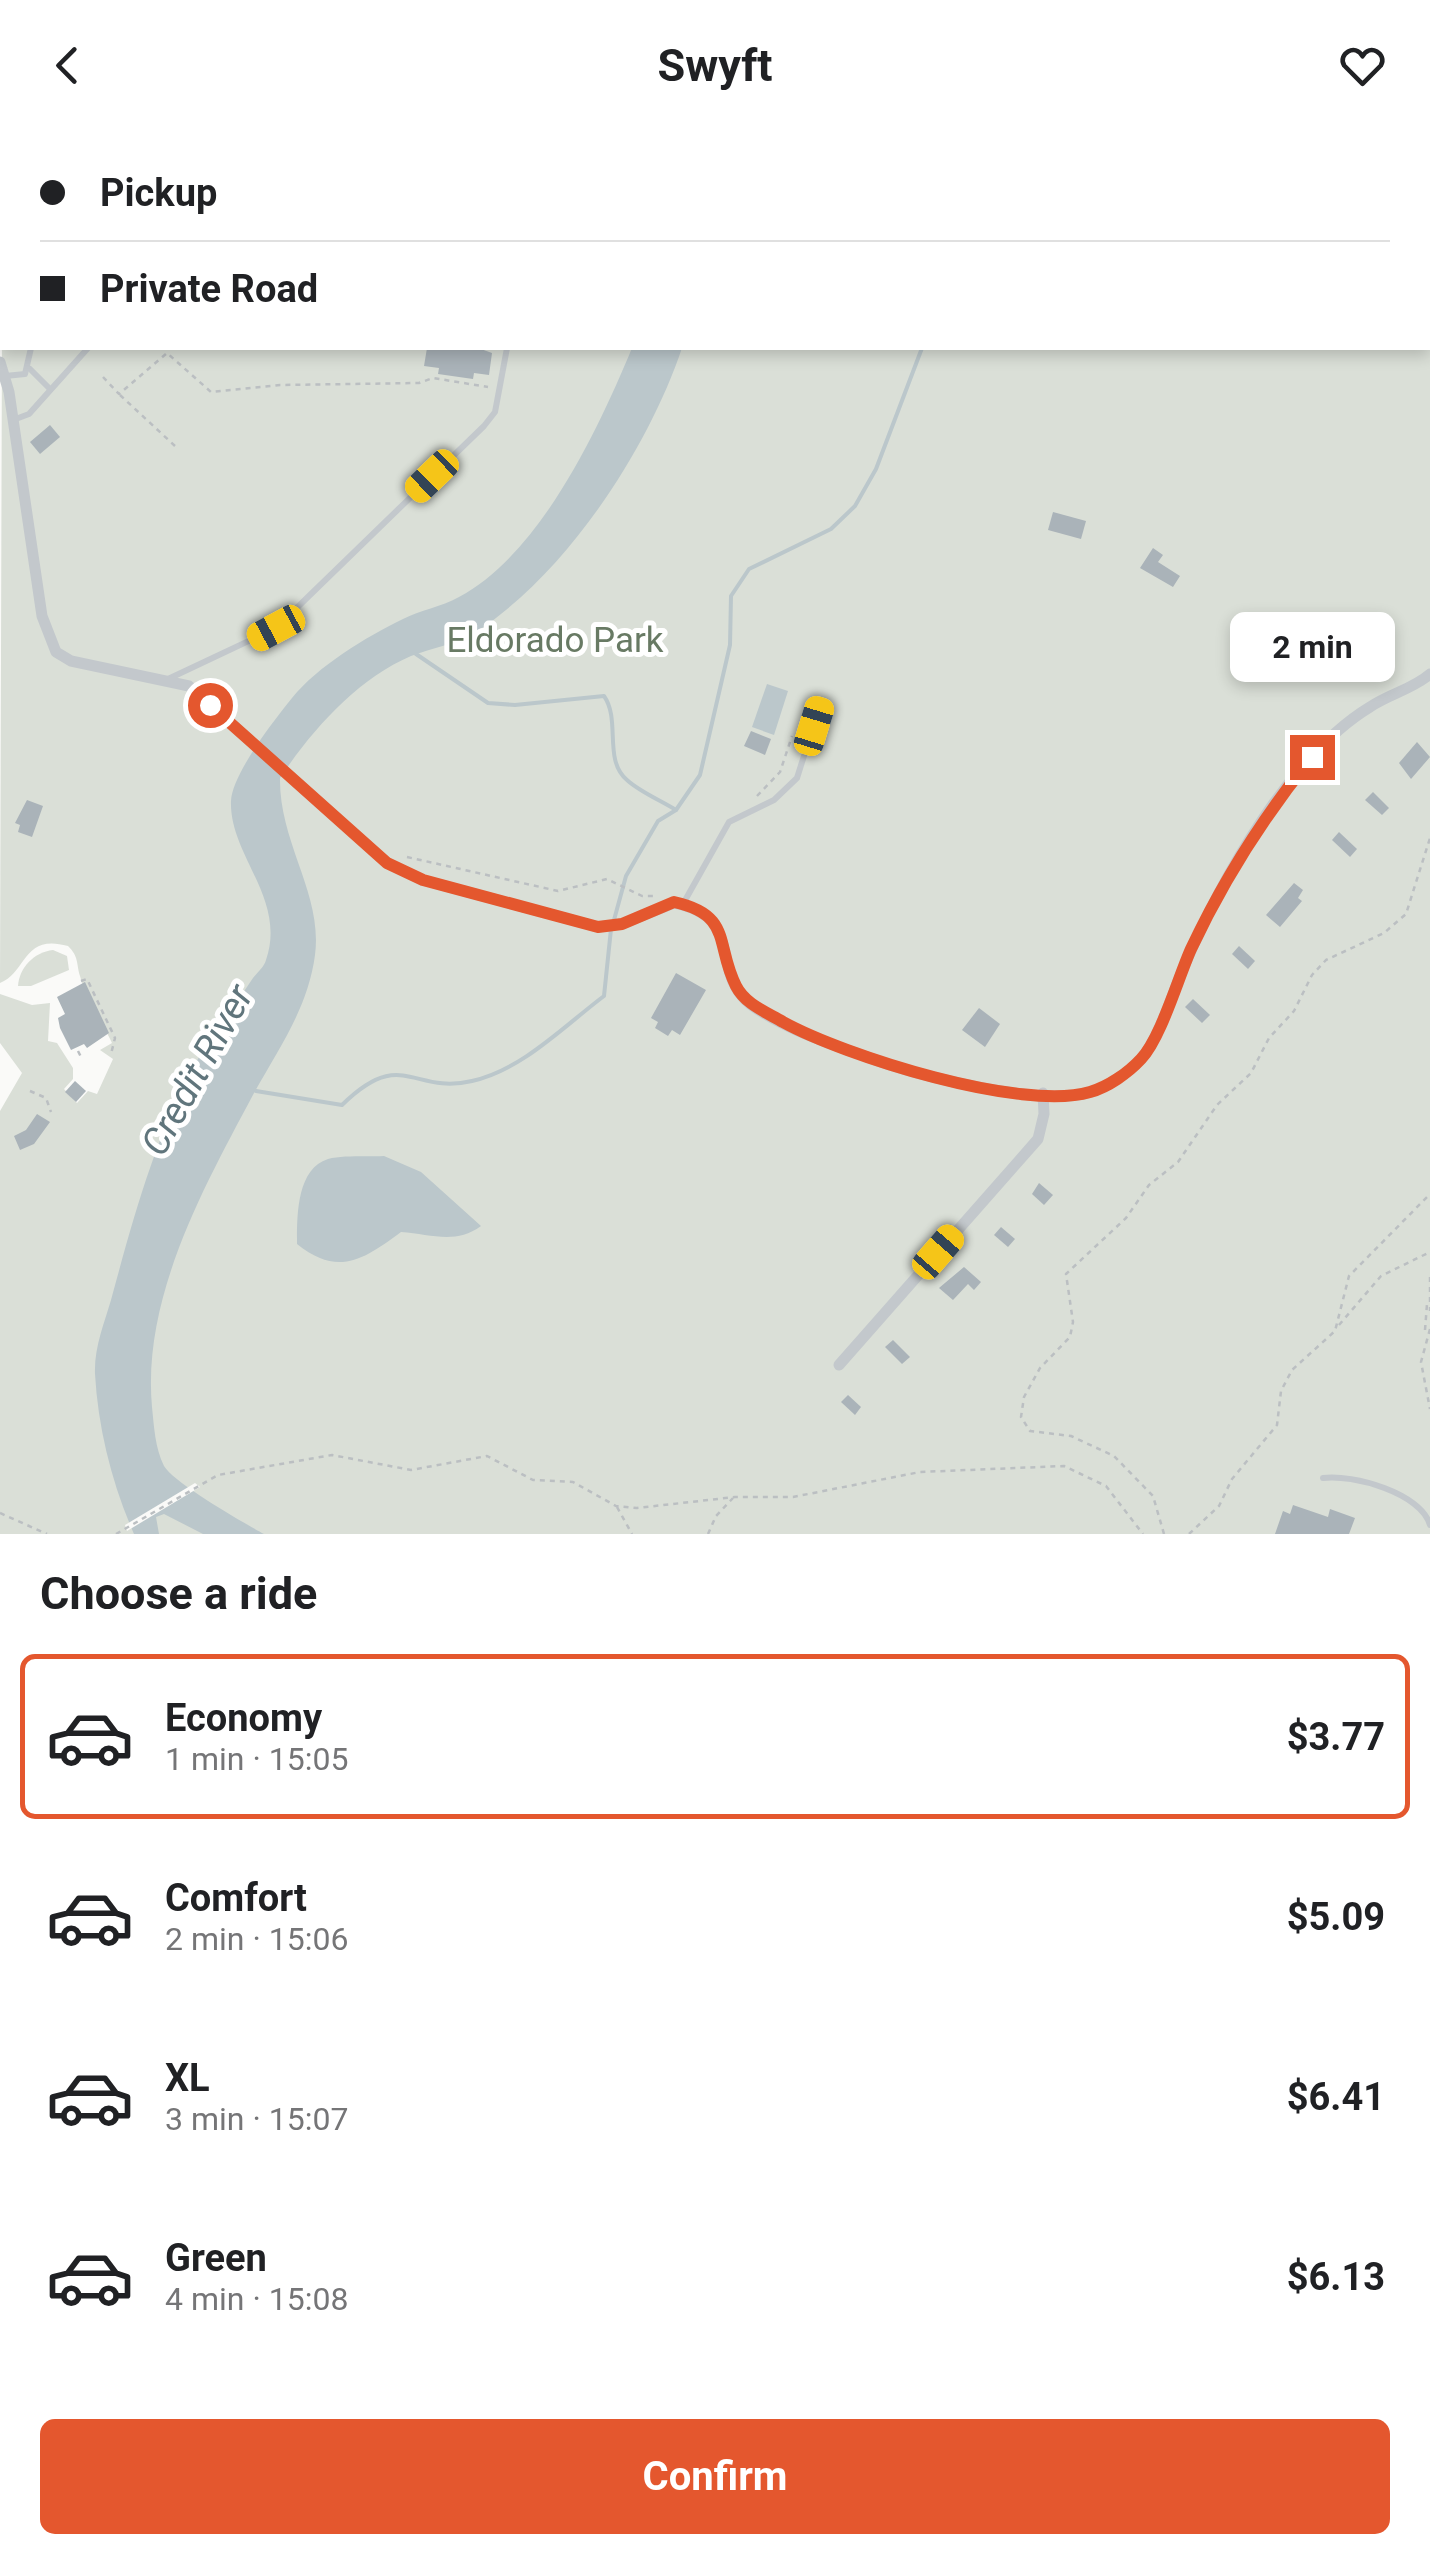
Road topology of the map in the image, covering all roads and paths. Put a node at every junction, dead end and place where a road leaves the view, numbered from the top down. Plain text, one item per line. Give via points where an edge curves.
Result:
1 (32, 350) edge
2 (86, 350) edge
3 (507, 350) edge
4 (0, 362) edge
5 (30, 369) junction
6 (4, 376) junction
7 (103, 377) dead end
8 (50, 389) junction
9 (500, 389) junction
10 (119, 394) junction
11 (13, 420) junction
12 (175, 446) dead end
13 (1430, 674) edge
14 (168, 679) junction
15 (821, 702) dead end
16 (792, 736) dead end
17 (752, 800) dead end
18 (1430, 838) edge
19 (400, 856) dead end
20 (659, 896) dead end
21 (682, 904) junction
22 (81, 981) dead end
23 (78, 1052) dead end
24 (111, 1054) dead end
25 (82, 1059) dead end
26 (30, 1091) dead end
27 (1043, 1093) junction
28 (50, 1112) dead end
29 (1430, 1194) edge
30 (1430, 1252) edge
31 (1430, 1278) edge
32 (1427, 1304) junction
33 (1430, 1311) edge
34 (1335, 1330) junction
35 (1428, 1330) edge
36 (839, 1365) dead end
37 (1430, 1409) edge
38 (1322, 1478) dead end
39 (734, 1497) junction
40 (616, 1506) junction
41 (0, 1513) edge
42 (1430, 1526) edge
43 (47, 1534) edge
44 (116, 1534) edge
45 (632, 1534) edge
46 (708, 1534) edge
47 (1143, 1534) edge
48 (1164, 1534) edge
49 (1189, 1534) edge

1 - 5 lane
2 - 8 lane
3 - 9 lane
4 - 6 street
5 - 6 lane
5 - 8 lane
6 - 11 street
7 - 10 path
8 - 11 lane via 29,414
9 - 10 path via 433,378 210,392 167,353
9 - 14 lane via 484,426 276,628
10 - 12 path
11 - 14 street via 42,616 56,652 71,662
13 - 27 street via 1370,706 1337,733 1273,804 1193,946 1144,1057 1088,1093
14 - 21 street via 189,686 387,863 423,880 598,927
15 - 21 lane via 797,778 774,800 729,822
16 - 17 path via 780,772
18 - 48 path via 1406,914 1326,960 1251,1073 1217,1105 1178,1162 1066,1274 1070,1337 1040,1368 1021,1416 1030,1431 1070,1436 1114,1456 1153,1496
19 - 20 path via 558,891 608,879 642,896
21 - 27 street via 721,929 736,988 750,1003 806,1034 965,1086
22 - 24 path via 86,979 116,1038
23 - 25 path
26 - 28 path via 46,1098
27 - 36 street via 1038,1139
29 - 34 path via 1349,1276
30 - 34 path via 1381,1276
31 - 32 path
32 - 33 path
32 - 35 path via 1422,1324
34 - 49 path via 1292,1370 1281,1391 1277,1425 1232,1479 1219,1506
35 - 37 path via 1421,1362
38 - 42 lane via 1340,1477 1413,1501
39 - 40 path
39 - 46 path
39 - 47 path via 793,1497 920,1472 1064,1466 1106,1486
40 - 44 path via 580,1484 533,1480 480,1455 418,1470 325,1455 208,1479
40 - 45 path
41 - 43 path

